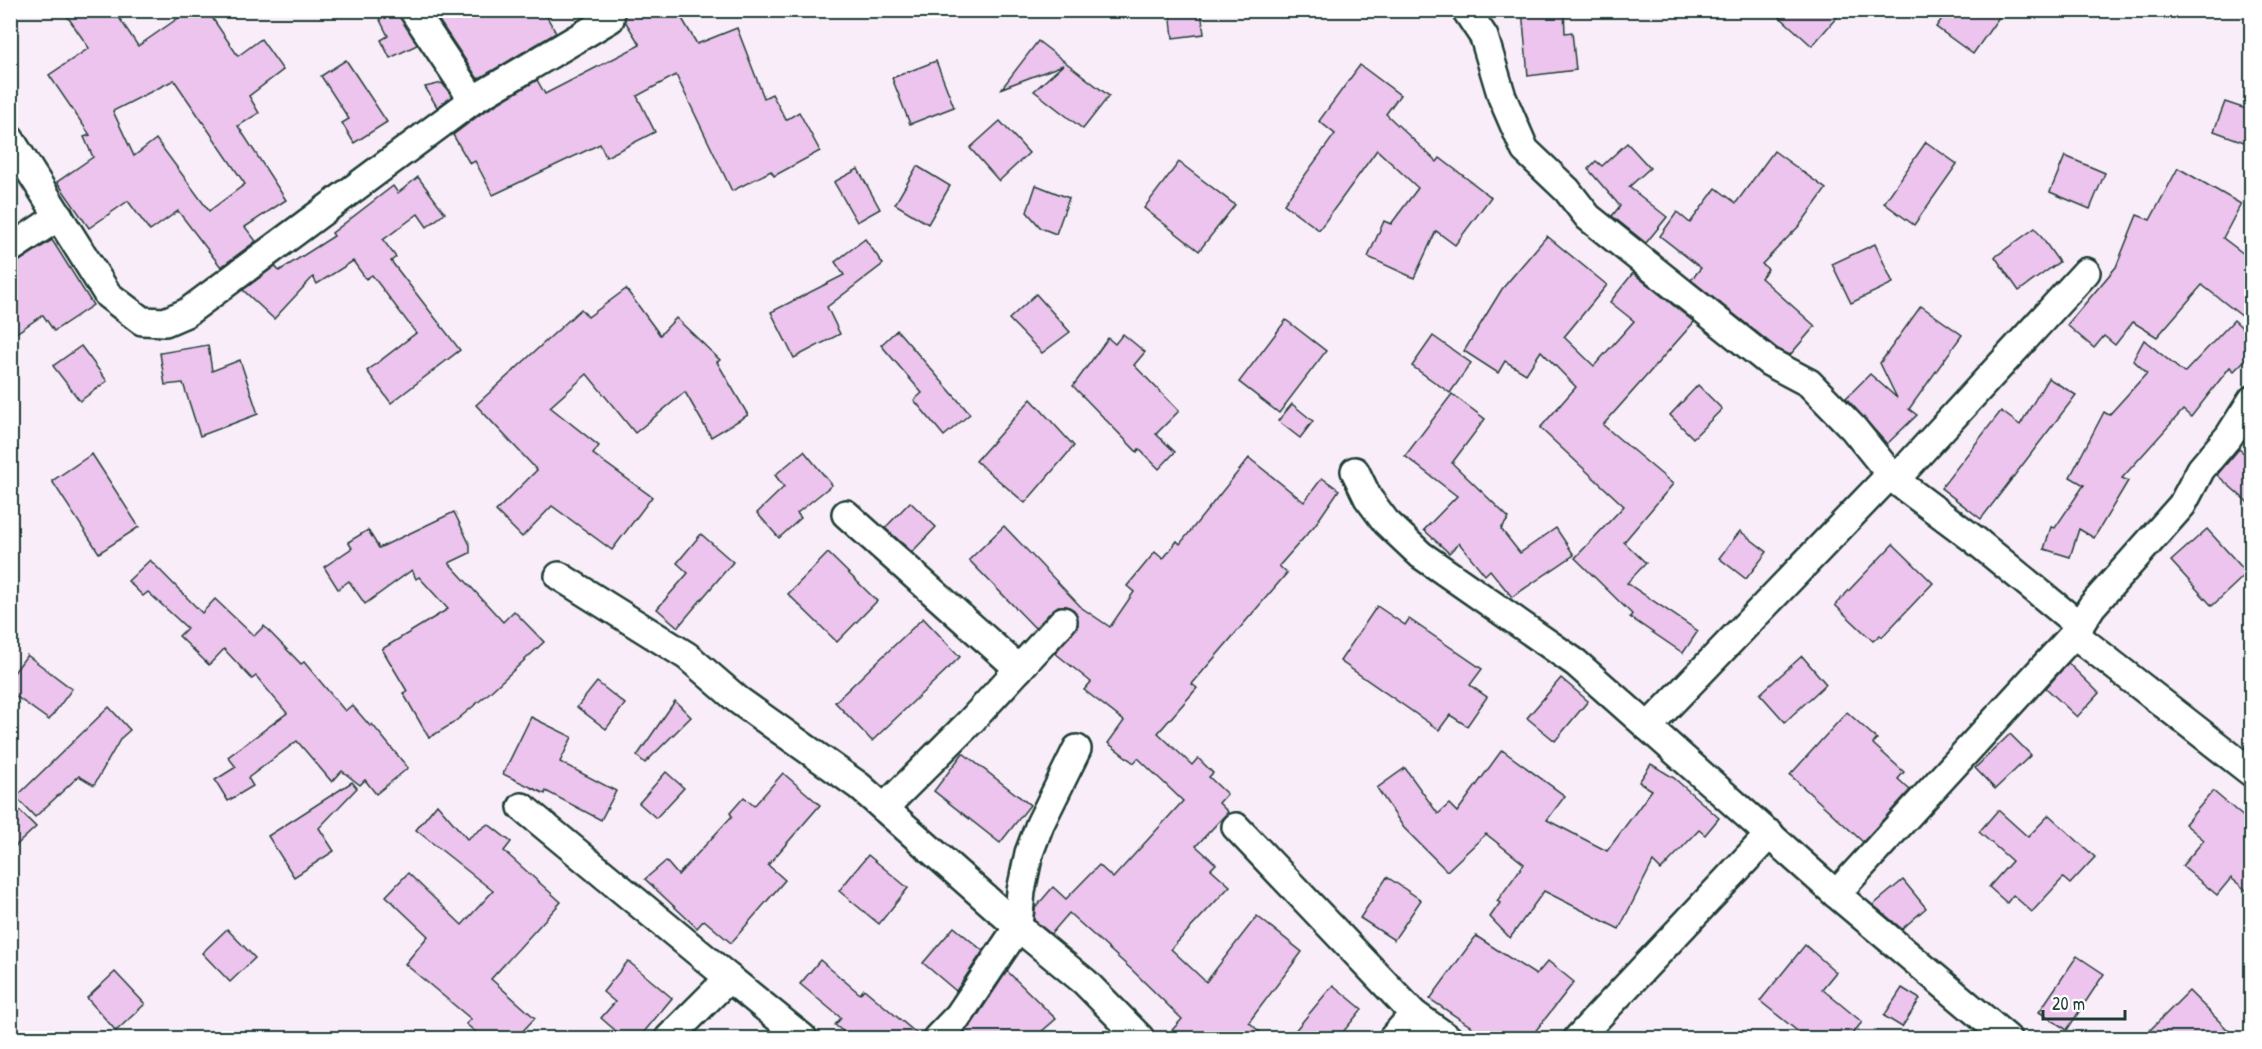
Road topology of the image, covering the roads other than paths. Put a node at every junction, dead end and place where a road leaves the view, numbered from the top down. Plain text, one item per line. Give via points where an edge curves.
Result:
1 (413, 10) edge
2 (1466, 10) edge
3 (610, 19) dead end
4 (472, 100) junction
5 (10, 139) edge
6 (59, 216) junction
7 (10, 249) edge
8 (2086, 272) dead end
9 (2252, 400) edge
10 (1355, 471) dead end
11 (1892, 478) junction
12 (846, 514) dead end
13 (559, 576) dead end
14 (1063, 621) dead end
15 (2077, 630) junction
16 (1018, 669) junction
17 (1648, 727) junction
18 (1077, 749) dead end
19 (2252, 772) edge
20 (522, 807) dead end
21 (884, 808) junction
22 (1236, 827) dead end
23 (1770, 834) junction
24 (1836, 894) junction
25 (1018, 927) junction
26 (729, 978) junction
27 (1414, 1014) junction
28 (669, 1038) edge
29 (803, 1038) edge
30 (937, 1038) edge
31 (1140, 1038) edge
32 (1393, 1038) edge
33 (1448, 1038) edge
34 (1578, 1038) edge
35 (2007, 1038) edge

1 - 4 street
2 - 11 street via 1484,37 1502,97 1525,150 1567,190 1588,217 1769,362 1809,383 1853,428
3 - 4 street
4 - 6 street via 186,313 165,322 142,321 108,295
5 - 6 street
6 - 7 street
8 - 11 street
9 - 15 street via 2201,469 2182,505 2092,606
10 - 17 street via 1386,522 1421,555 1575,663
11 - 15 street via 1975,540
11 - 17 street
12 - 16 street
13 - 21 street via 687,656 738,700
14 - 16 street
15 - 19 street
15 - 24 street
16 - 21 street
17 - 23 street
18 - 25 street via 1029,853
20 - 26 street
21 - 25 street
22 - 27 street
23 - 24 street
23 - 34 street
24 - 35 street
25 - 30 street via 959,1015
25 - 31 street via 1085,982
26 - 28 street
26 - 29 street
27 - 32 street
27 - 33 street

